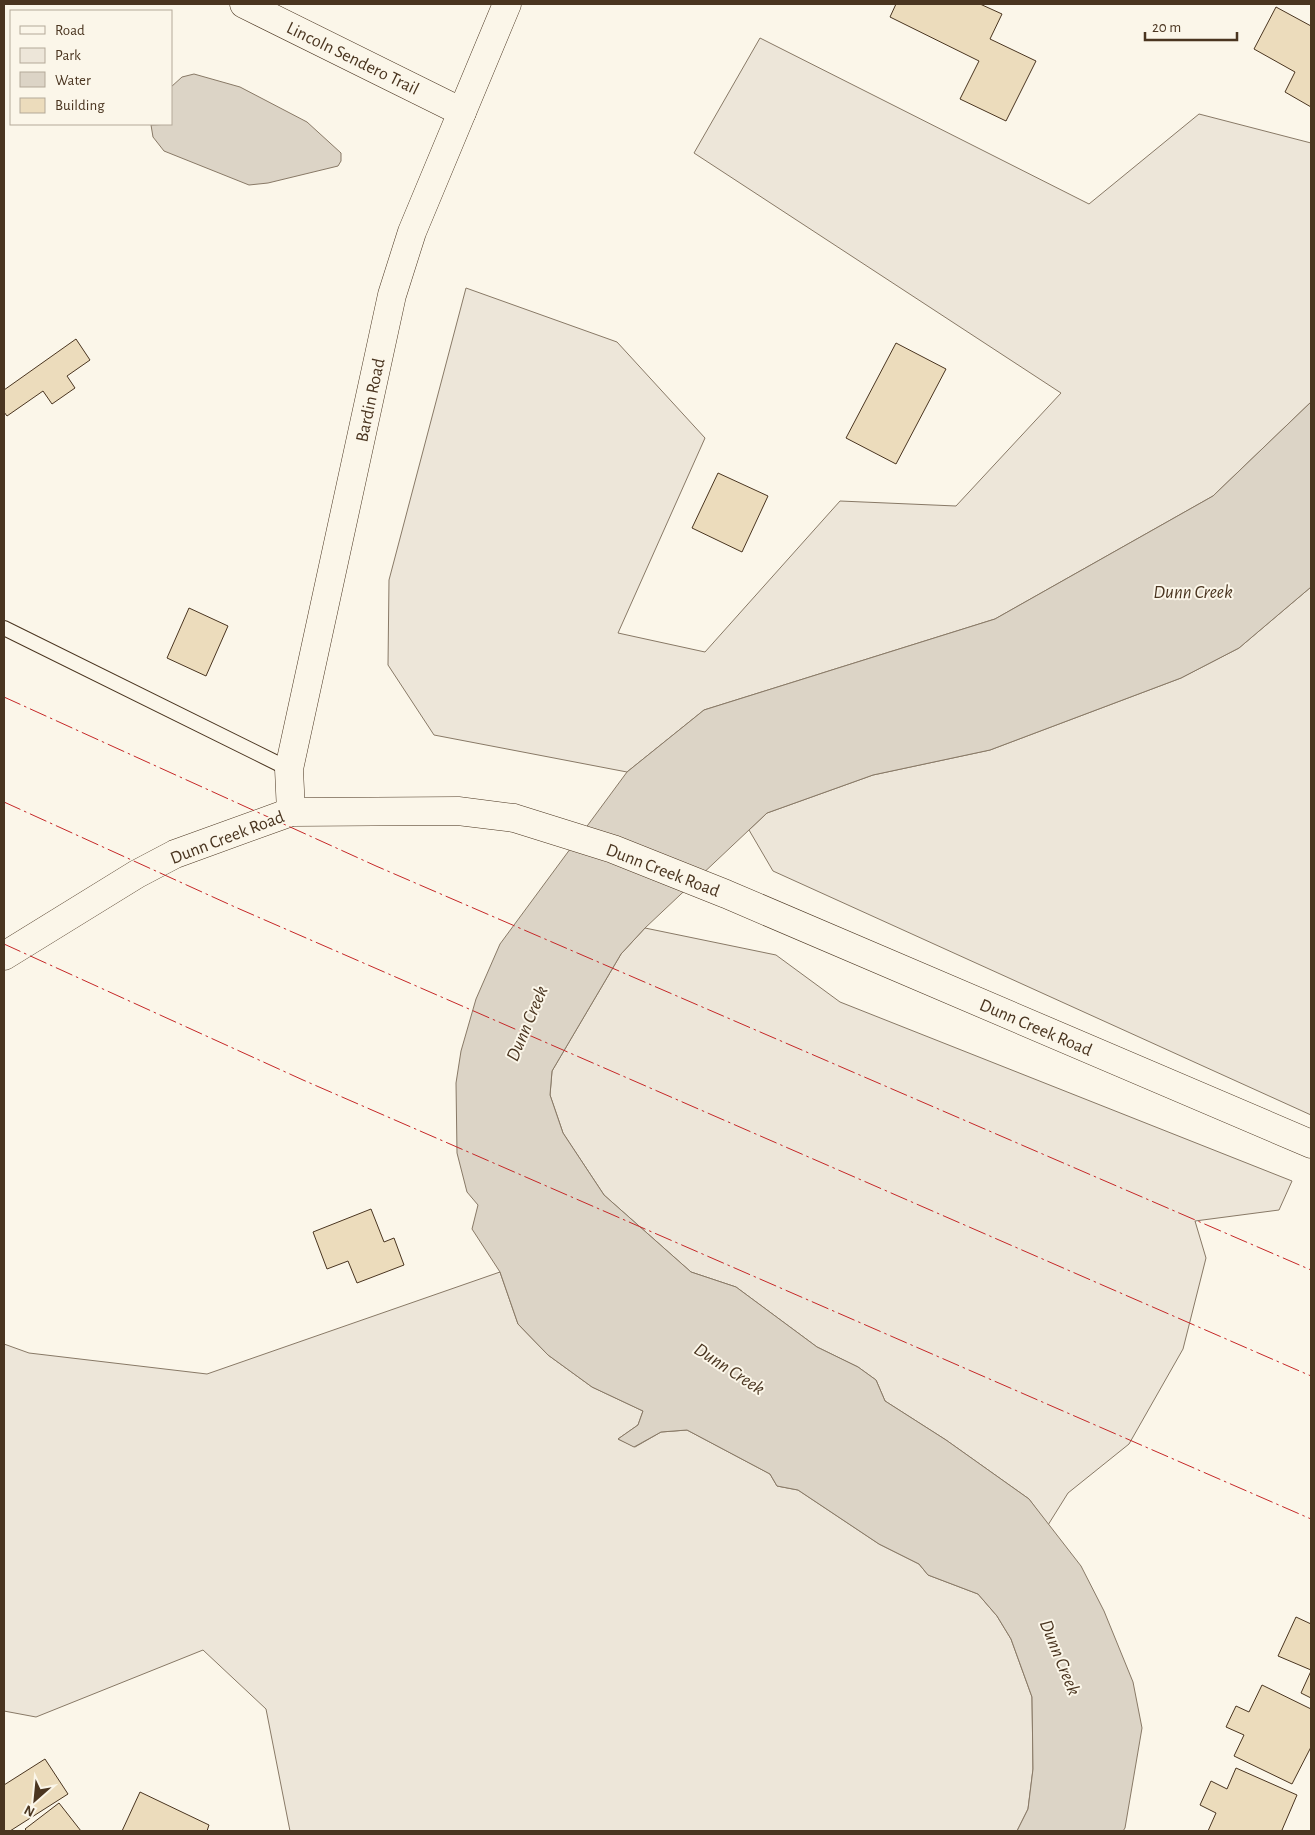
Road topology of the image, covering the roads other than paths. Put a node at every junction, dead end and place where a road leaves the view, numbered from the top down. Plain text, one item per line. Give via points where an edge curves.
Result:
1 (244, 4) edge
2 (507, 4) edge
3 (462, 112) junction
4 (4, 628) edge
5 (289, 769) junction
6 (291, 812) junction
7 (4, 956) edge
8 (1311, 1144) edge

1 - 3 street, Lincoln Sendero Trail
2 - 3 street, Bardin Road
3 - 5 street, Bardin Road via 412,232 392,295
4 - 5 lane
5 - 6 street, Bardin Road
6 - 7 street, Dunn Creek Road via 175,854
6 - 8 street, Dunn Creek Road via 458,811 514,818 552,828 726,894

